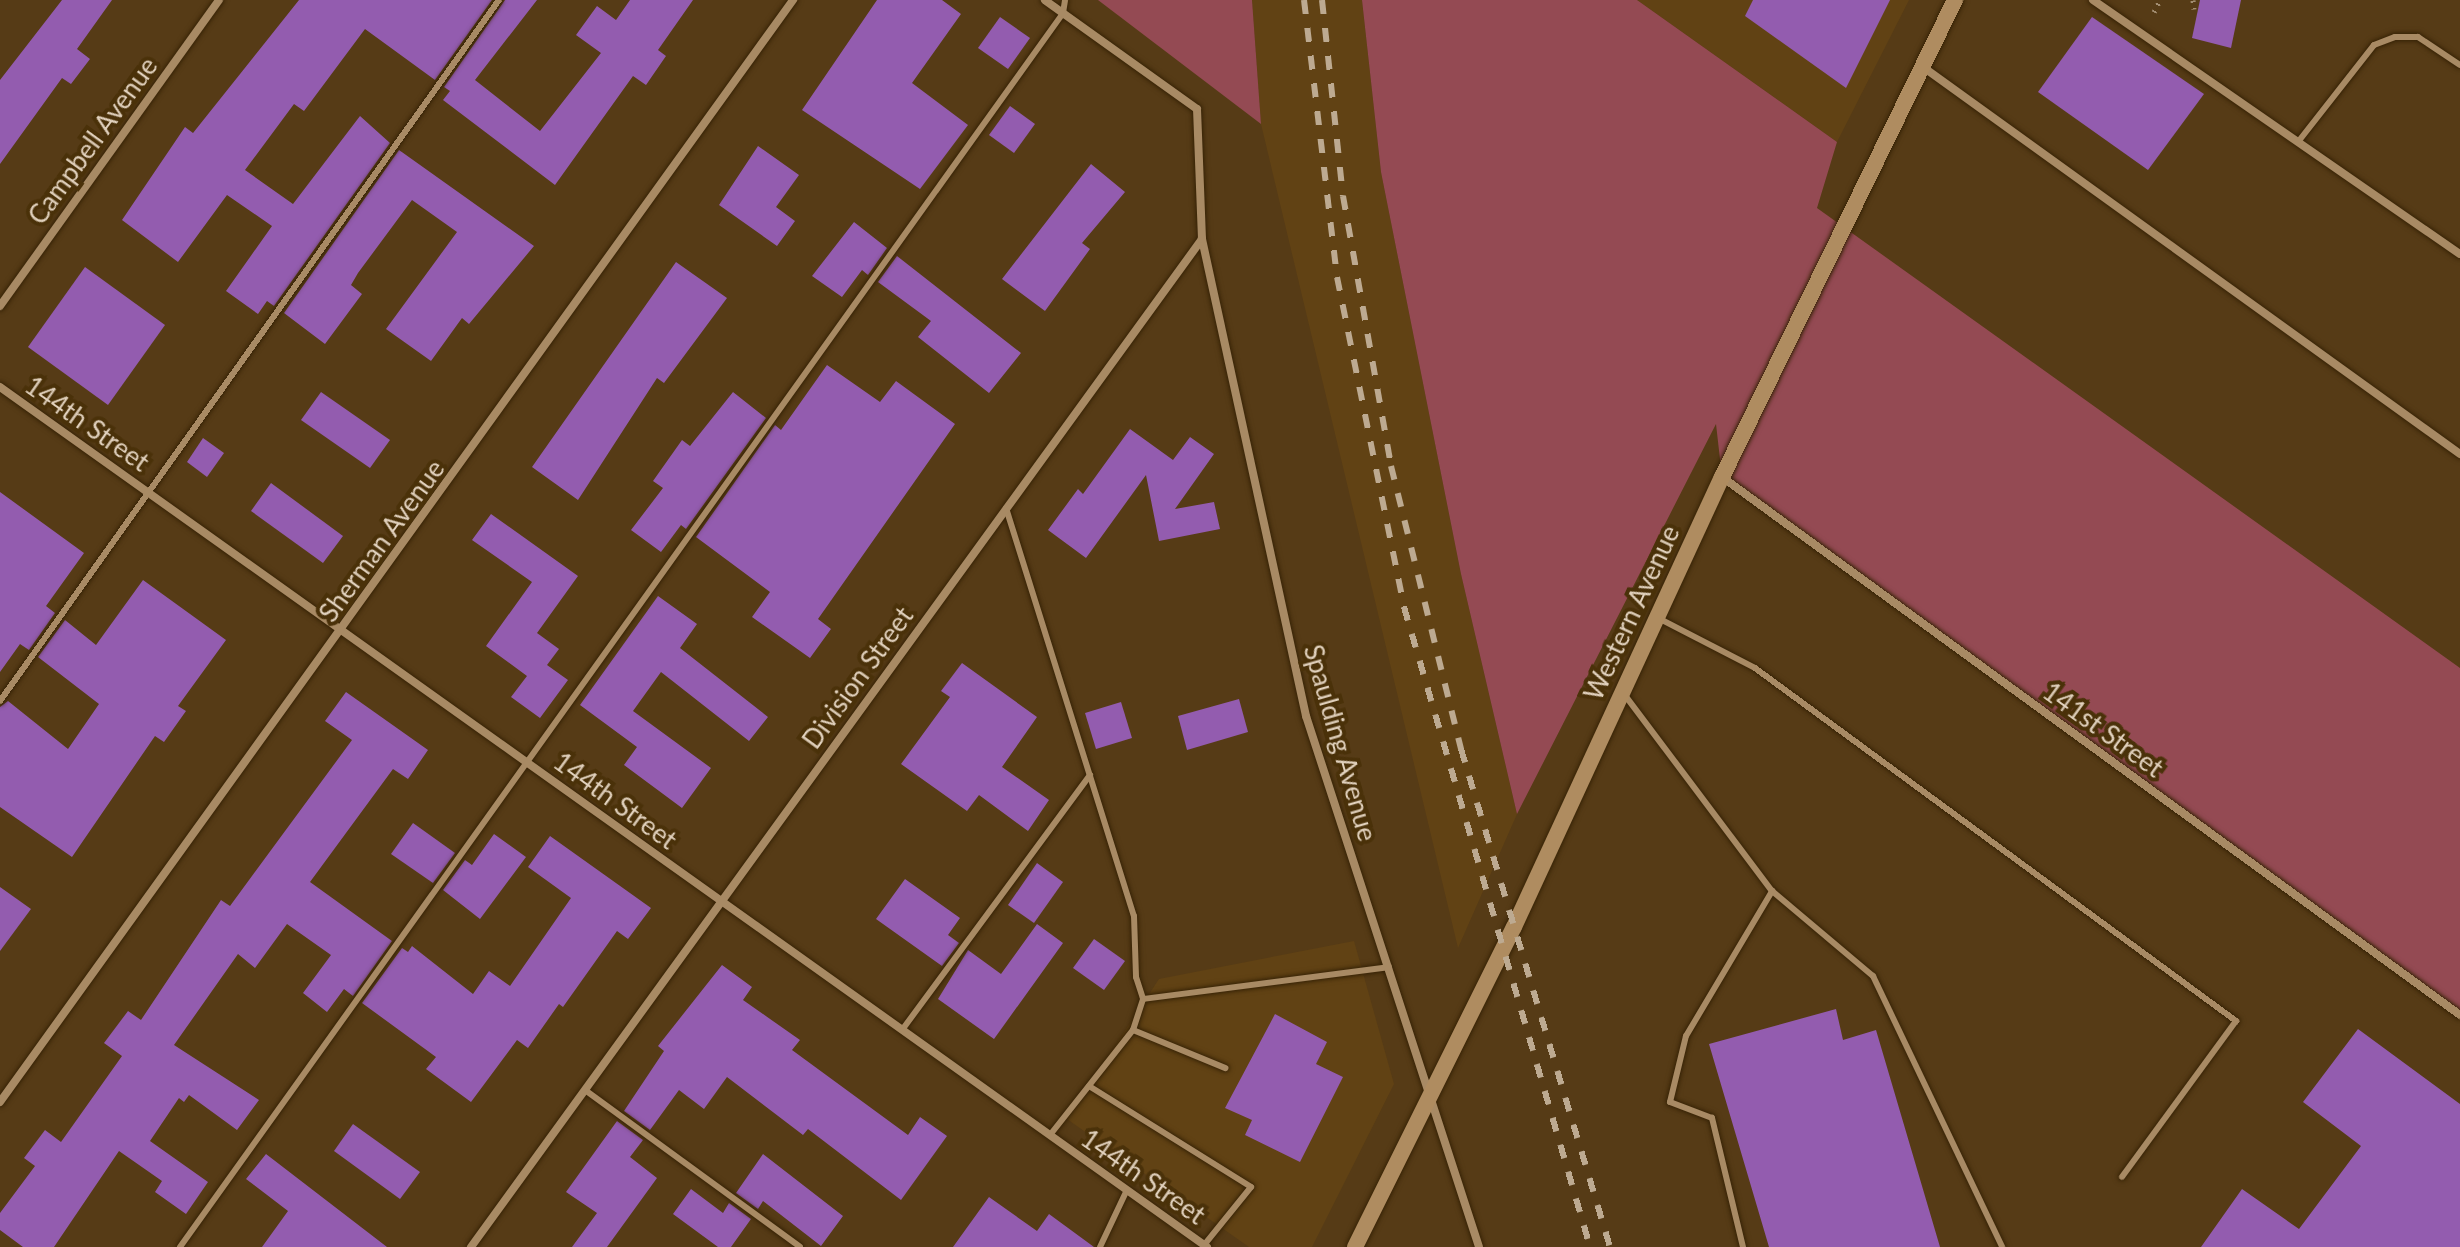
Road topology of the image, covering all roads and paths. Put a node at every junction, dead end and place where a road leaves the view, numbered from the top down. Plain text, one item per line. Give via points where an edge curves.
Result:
1 (219, 0) edge
2 (499, 0) edge
3 (793, 0) edge
4 (1045, 0) edge
5 (1065, 0) edge
6 (1955, 0) edge
7 (2093, 0) edge
8 (2160, 0) edge
9 (2193, 0) edge
10 (2194, 9) dead end
11 (2154, 12) dead end
12 (1063, 13) junction
13 (2460, 65) edge
14 (1923, 67) junction
15 (2298, 142) junction
16 (1202, 239) junction
17 (2460, 254) edge
18 (0, 306) edge
19 (0, 387) edge
20 (2460, 454) edge
21 (1722, 477) junction
22 (150, 494) junction
23 (1006, 508) junction
24 (1657, 617) junction
25 (342, 631) junction
26 (1622, 691) junction
27 (0, 701) edge
28 (527, 762) junction
29 (1090, 775) junction
30 (1772, 891) junction
31 (721, 901) junction
32 (1389, 967) junction
33 (1143, 999) junction
34 (2460, 1015) edge
35 (902, 1030) junction
36 (1133, 1030) junction
37 (1225, 1068) dead end
38 (1089, 1086) junction
39 (585, 1090) junction
40 (1428, 1100) junction
41 (0, 1102) edge
42 (1050, 1135) junction
43 (2122, 1177) dead end
44 (1127, 1190) junction
45 (1206, 1246) edge
46 (180, 1247) edge
47 (471, 1247) edge
48 (800, 1247) edge
49 (1100, 1247) edge
50 (1355, 1247) edge
51 (1479, 1247) edge
52 (1743, 1247) edge
53 (2002, 1247) edge

1 - 18 street, Campbell Avenue
2 - 22 lane
3 - 25 street, Sherman Avenue
4 - 12 street
5 - 12 lane
6 - 14 main road, Western Avenue
7 - 15 street
8 - 11 path
9 - 10 path
12 - 16 street via 1197,109
12 - 28 lane
13 - 15 lane via 2418,37 2395,37 2374,45
14 - 20 street
14 - 21 main road, Western Avenue
15 - 17 street
16 - 23 street, Division Street
16 - 32 street, Spaulding Avenue via 1306,716
19 - 22 street, 144th Street
21 - 24 main road, Western Avenue
21 - 34 street, 141st Street
22 - 25 street, 144th Street
22 - 27 lane
23 - 29 lane
23 - 31 street, Division Street
24 - 26 main road, Western Avenue
24 - 43 lane via 1755,668 2236,1021
25 - 28 street, 144th Street
25 - 41 street, Sherman Avenue
26 - 30 lane
26 - 40 main road, Western Avenue
28 - 31 street, 144th Street
28 - 46 lane
29 - 33 lane via 1134,916 1136,977
29 - 35 lane
30 - 52 lane via 1686,1036 1670,1102 1712,1118
30 - 53 lane via 1873,976
31 - 35 street, 144th Street
31 - 39 street, Division Street
32 - 33 lane
32 - 40 street, Spaulding Avenue
33 - 36 lane
35 - 42 street, 144th Street
36 - 37 lane
36 - 38 lane
38 - 42 lane
38 - 45 lane via 1251,1187
39 - 47 street, Division Street
39 - 48 lane
40 - 50 main road, Western Avenue
40 - 51 street, Spaulding Avenue
42 - 44 street, 144th Street
44 - 45 street, 144th Street
44 - 49 lane

